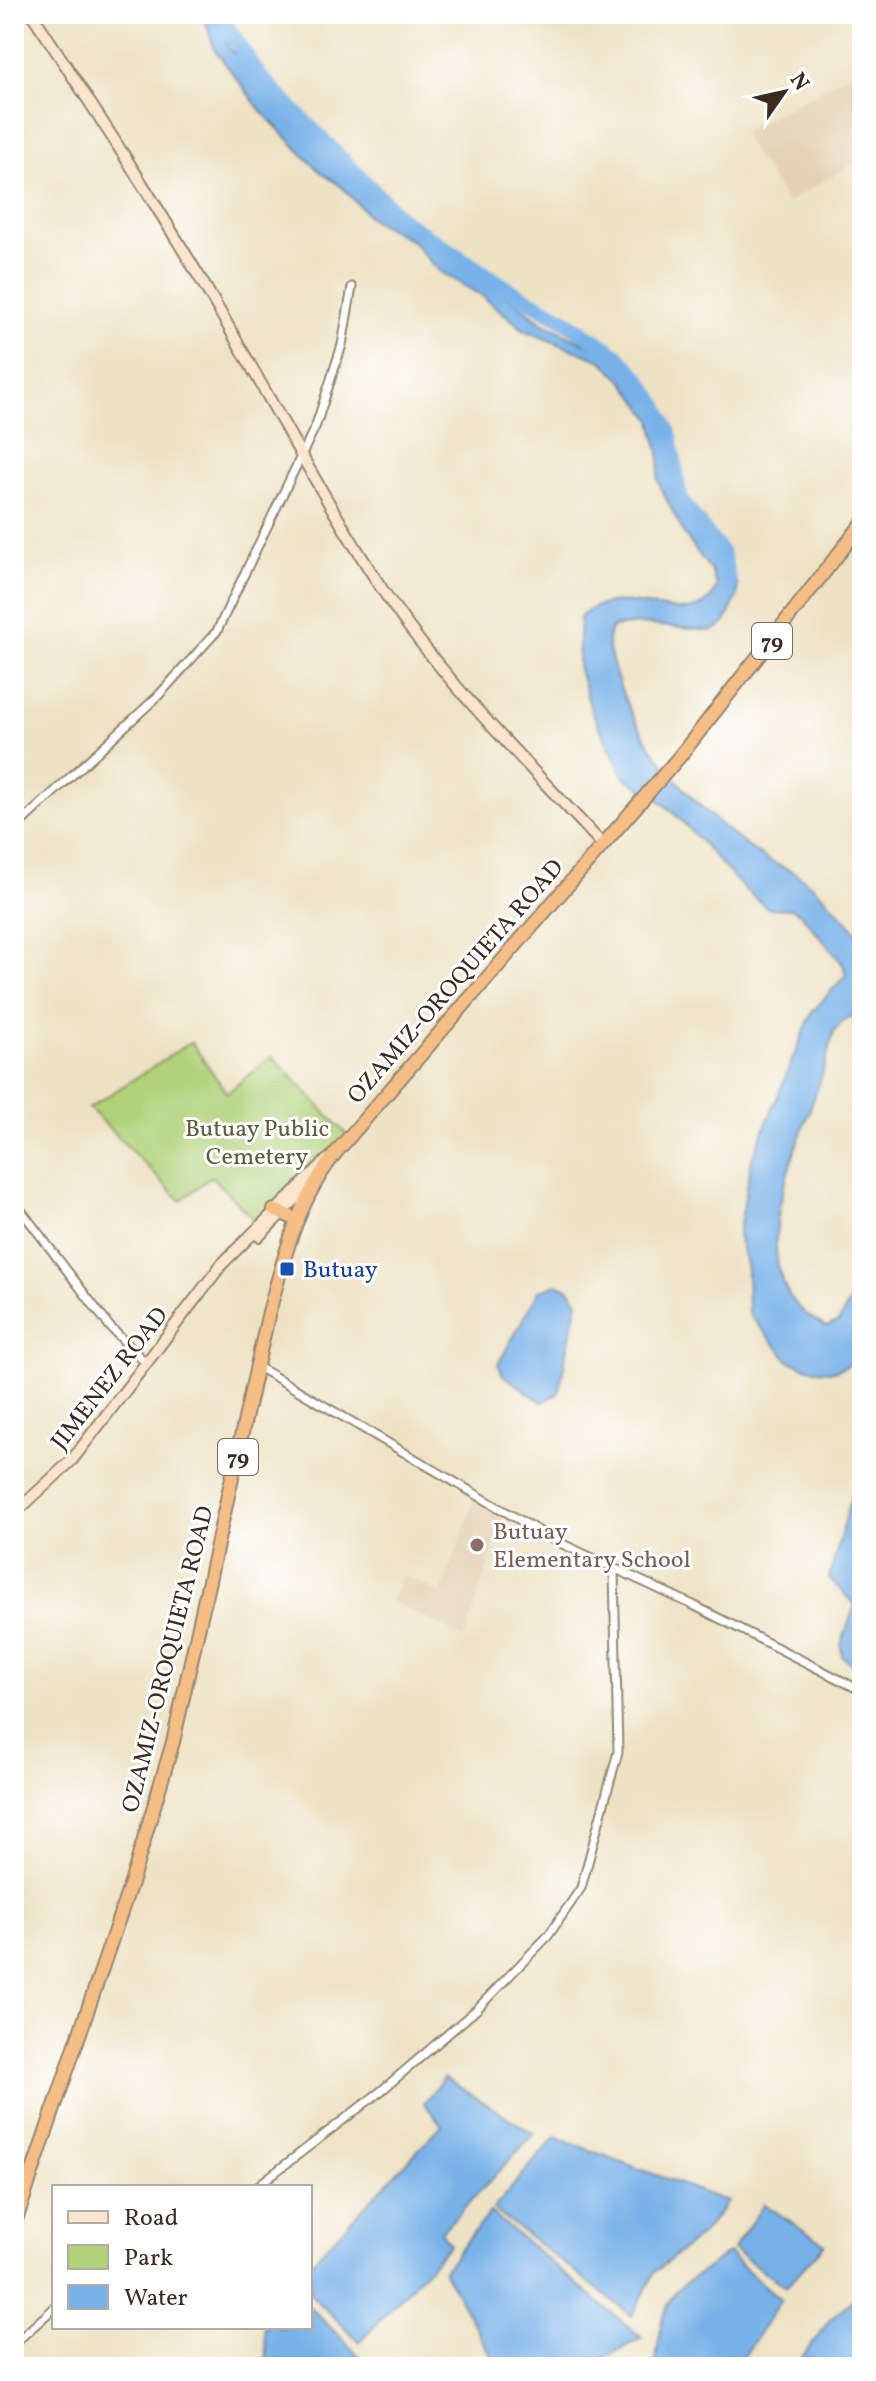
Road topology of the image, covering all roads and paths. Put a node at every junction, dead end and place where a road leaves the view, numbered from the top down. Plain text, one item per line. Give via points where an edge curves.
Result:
1 (32, 14) edge
2 (857, 14) edge
3 (862, 22) edge
4 (352, 287) dead end
5 (302, 458) junction
6 (862, 524) edge
7 (14, 829) edge
8 (601, 843) junction
9 (338, 1150) junction
10 (318, 1176) junction
11 (14, 1201) edge
12 (277, 1212) junction
13 (296, 1219) junction
14 (147, 1364) junction
15 (258, 1367) junction
16 (14, 1514) edge
17 (614, 1570) junction
18 (862, 1691) edge
19 (259, 2185) edge
20 (14, 2226) edge
21 (52, 2310) edge
22 (14, 2344) edge

1 - 5 street via 215,303
2 - 3 street
4 - 5 street via 342,345
5 - 7 street via 217,631 196,658
5 - 8 street via 385,592 422,641
6 - 8 highway, OZAMIZ-OROQUIETA ROAD / 79 via 680,756
8 - 9 highway, OZAMIZ-OROQUIETA ROAD / 79
9 - 10 highway, OZAMIZ-OROQUIETA ROAD / 79
9 - 12 street, JIMENEZ ROAD
10 - 12 street, JIMENEZ ROAD
10 - 13 highway, OZAMIZ-OROQUIETA ROAD / 79
11 - 14 street via 110,1327
12 - 13 highway
12 - 14 street, JIMENEZ ROAD via 198,1297
13 - 15 highway, OZAMIZ-OROQUIETA ROAD / 79
14 - 16 street, JIMENEZ ROAD via 72,1460
15 - 17 street
15 - 20 highway, OZAMIZ-OROQUIETA ROAD / 79 via 173,1742 132,1880
17 - 18 street
17 - 19 street via 618,1752 581,1888 548,1936 476,2010
21 - 22 street

